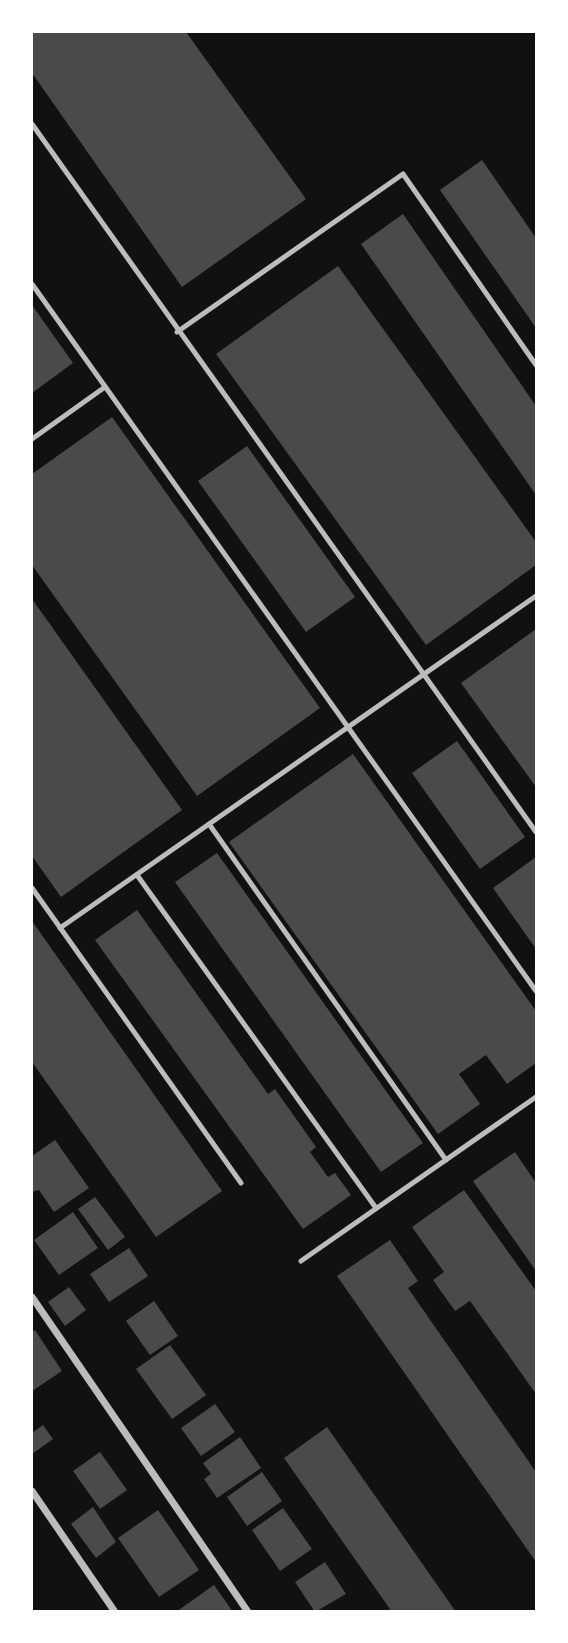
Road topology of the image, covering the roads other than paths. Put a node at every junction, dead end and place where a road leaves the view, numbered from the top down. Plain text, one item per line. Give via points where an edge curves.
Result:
1 (32, 124) edge
2 (32, 284) edge
3 (177, 332) junction
4 (537, 365) edge
5 (105, 387) junction
6 (32, 439) edge
7 (537, 596) edge
8 (424, 674) junction
9 (348, 727) junction
10 (209, 824) junction
11 (537, 832) edge
12 (137, 875) junction
13 (32, 888) edge
14 (60, 928) junction
15 (537, 991) edge
16 (537, 1097) edge
17 (446, 1160) junction
18 (241, 1182) dead end
19 (376, 1208) junction
20 (301, 1261) dead end
21 (32, 1297) edge
22 (32, 1491) edge
23 (115, 1612) edge
24 (248, 1612) edge

1 - 3 lane
2 - 5 lane
3 - 4 lane via 403,174
3 - 8 lane
5 - 6 lane
5 - 9 lane
7 - 8 lane
8 - 9 lane
8 - 11 lane
9 - 10 lane
9 - 15 lane
10 - 12 lane
10 - 17 lane
12 - 14 lane
12 - 19 lane
13 - 14 lane
14 - 18 lane
16 - 17 lane
17 - 19 lane
19 - 20 lane
21 - 24 street
22 - 23 street

